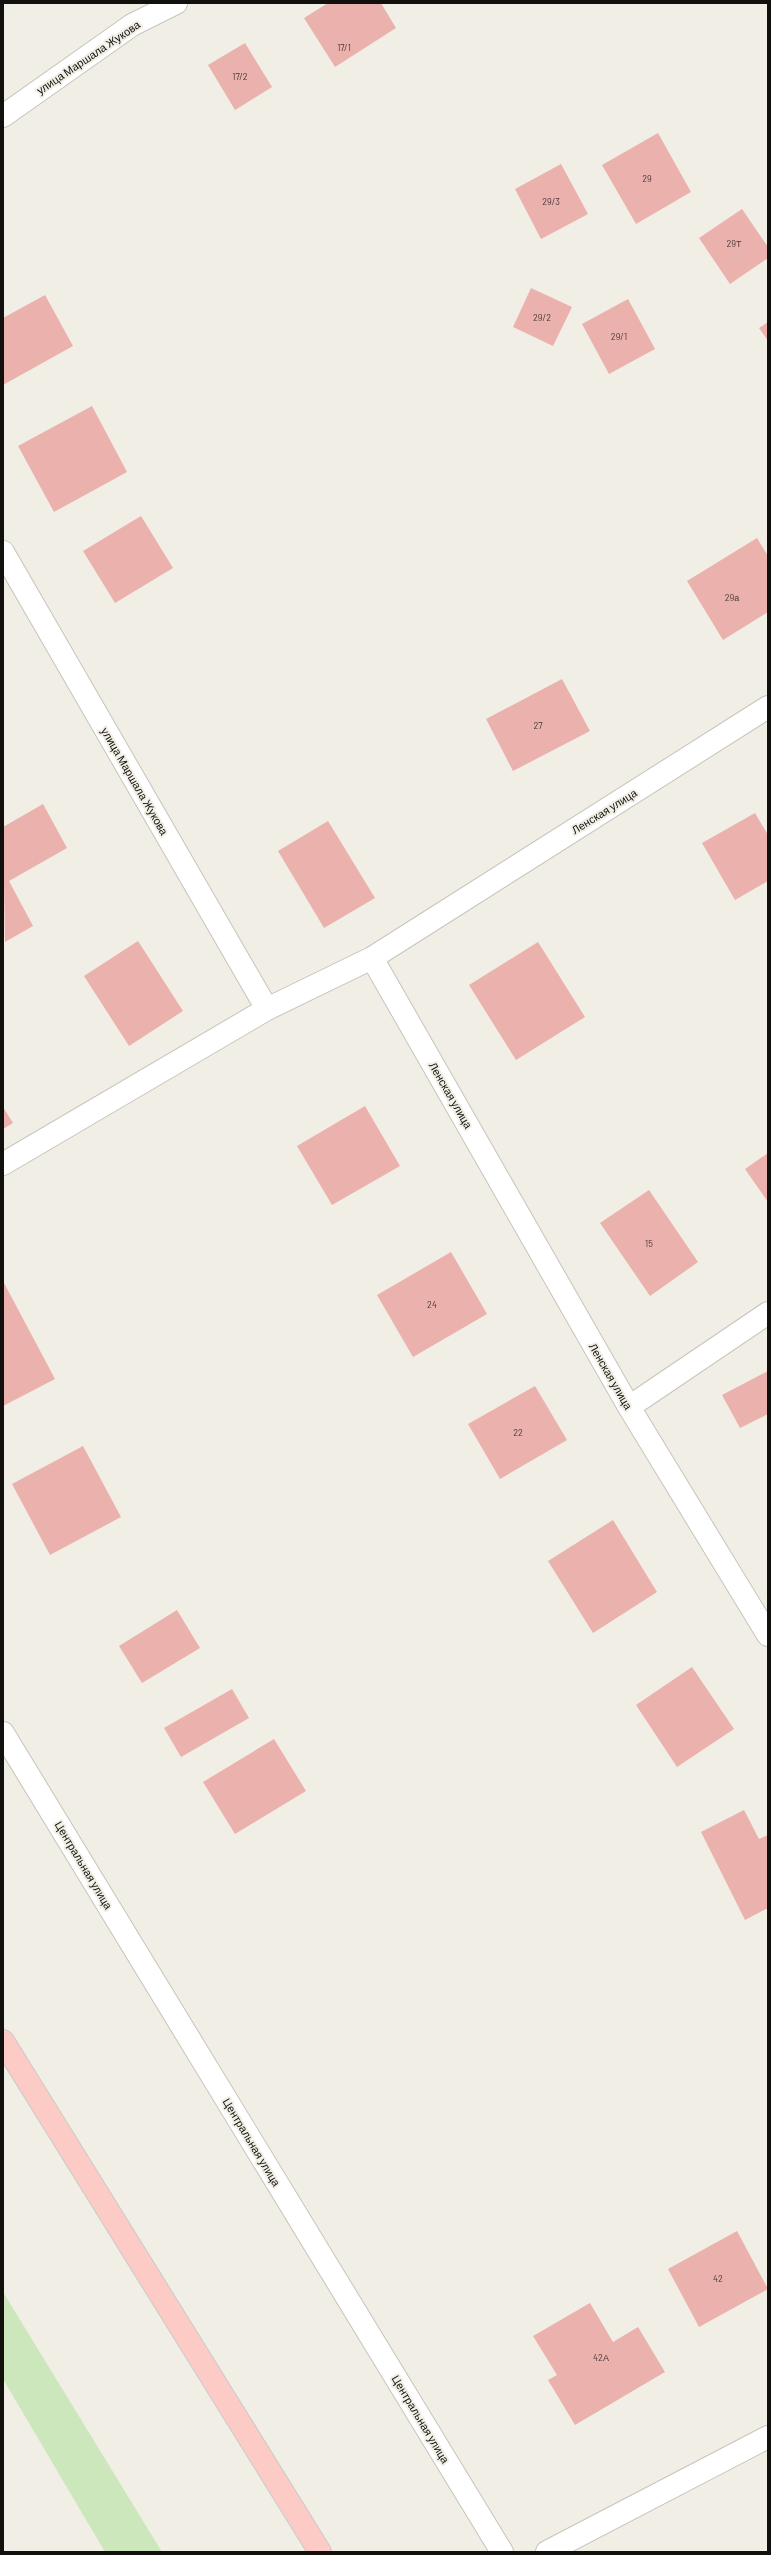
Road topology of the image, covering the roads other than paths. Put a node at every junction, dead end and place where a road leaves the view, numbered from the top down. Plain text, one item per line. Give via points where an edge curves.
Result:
1 (176, 3) edge
2 (3, 116) edge
3 (3, 552) edge
4 (768, 707) edge
5 (372, 958) junction
6 (267, 1009) junction
7 (3, 1164) edge
8 (768, 1313) edge
9 (629, 1407) junction
10 (768, 1635) edge
11 (3, 1732) edge
12 (3, 2041) edge
13 (768, 2437) edge
14 (320, 2552) edge
15 (502, 2552) edge
16 (547, 2552) edge

1 - 2 street, улица Маршала Жукова via 132,25
3 - 6 street, улица Маршала Жукова
4 - 5 street, Ленская улица
5 - 6 street
5 - 9 street, Ленская улица
6 - 7 street
8 - 9 street
9 - 10 street, Ленская улица
11 - 15 street, Центральная улица
12 - 14 main road
13 - 16 street

